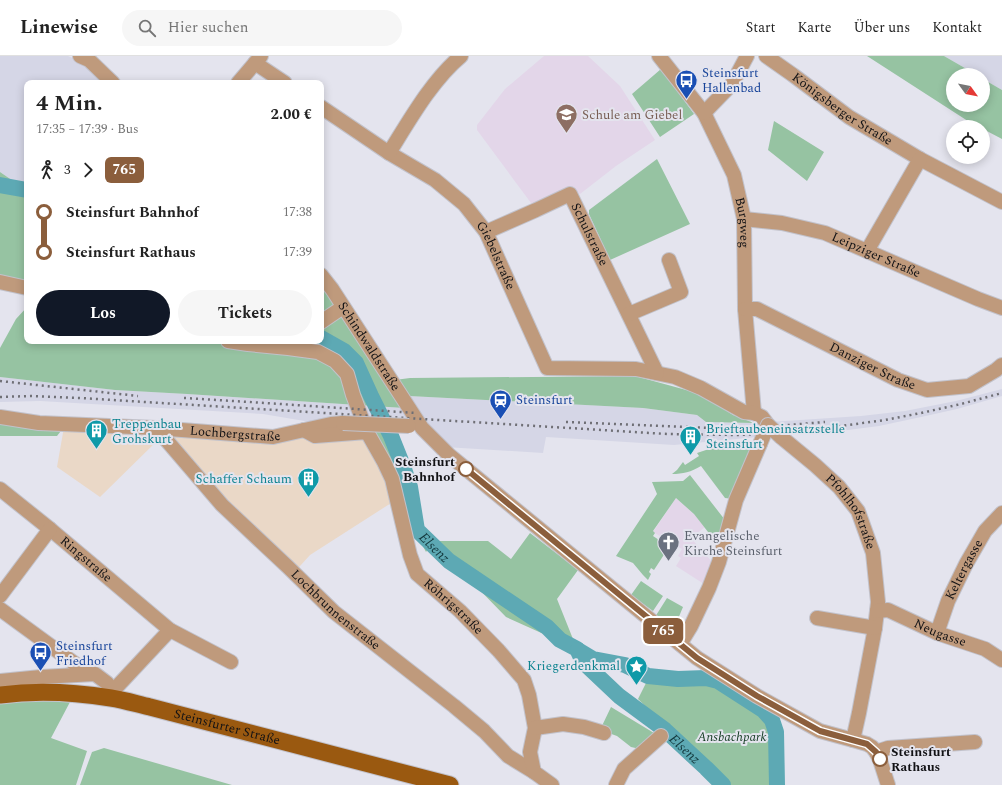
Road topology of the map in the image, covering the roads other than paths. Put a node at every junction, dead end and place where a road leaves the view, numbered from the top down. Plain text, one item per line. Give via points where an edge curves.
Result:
1 (659, 56) edge
2 (747, 56) edge
3 (766, 56) edge
4 (85, 57) edge
5 (452, 58) edge
6 (258, 59) edge
7 (110, 80) edge
8 (240, 80) edge
9 (282, 80) edge
10 (324, 109) edge
11 (704, 113) junction
12 (389, 153) junction
13 (920, 160) junction
14 (1002, 202) edge
15 (744, 219) junction
16 (486, 232) junction
17 (867, 250) junction
18 (669, 260) dead end
19 (324, 279) edge
20 (0, 282) edge
21 (24, 287) edge
22 (343, 307) junction
23 (1002, 308) edge
24 (745, 309) junction
25 (629, 314) junction
26 (324, 321) edge
27 (248, 344) edge
28 (292, 344) edge
29 (1002, 365) edge
30 (657, 373) junction
31 (0, 417) edge
32 (761, 418) junction
33 (416, 424) junction
34 (156, 428) junction
35 (304, 430) junction
36 (367, 432) junction
37 (0, 489) edge
38 (1002, 513) edge
39 (50, 529) junction
40 (0, 596) edge
41 (0, 609) edge
42 (877, 611) junction
43 (817, 618) dead end
44 (875, 628) junction
45 (170, 630) junction
46 (937, 633) junction
47 (680, 644) junction
48 (1002, 660) edge
49 (231, 662) dead end
50 (89, 674) junction
51 (0, 681) edge
52 (0, 695) edge
53 (112, 695) junction
54 (535, 728) junction
55 (604, 733) dead end
56 (661, 736) dead end
57 (853, 740) junction
58 (975, 742) dead end
59 (876, 752) junction
60 (534, 772) junction
61 (450, 785) edge
62 (552, 785) edge
63 (616, 785) edge
64 (888, 785) edge

1 - 11 street, Burgweg
2 - 11 street via 732,84
3 - 13 street, Königsberger Straße via 849,117
4 - 7 street
5 - 12 street
6 - 8 street
6 - 9 street
10 - 12 street, Giebelstraße
11 - 15 street, Burgweg via 734,175
12 - 16 street, Giebelstraße via 435,180 464,204
13 - 14 street, Königsberger Straße
13 - 17 street
15 - 17 street, Leipziger Straße via 782,223 825,233
15 - 24 street, Burgweg
16 - 25 street, Schulstraße via 570,194
16 - 30 street, Giebelstraße via 547,368 636,369
17 - 23 street, Leipziger Straße
18 - 25 street via 682,292
19 - 22 street, Schindwaldstraße
20 - 21 street
22 - 26 street
22 - 33 street, Schindwaldstraße
24 - 29 street, Danziger Straße via 757,309 898,380 927,390 969,386
24 - 32 street, Burgweg
25 - 30 street, Schulstraße
27 - 28 street, Röhrigstraße
28 - 36 street, Röhrigstraße via 318,352 335,361 347,374
30 - 32 street via 675,377 701,388 744,412
31 - 34 street, Lochbergstraße via 39,423
32 - 42 street, Pfohlhofstraße, bridge via 839,487 858,511 873,553
32 - 47 street, bridge via 760,444 736,500 719,562 691,626
33 - 35 street, Lochbergstraße, bridge via 343,423
33 - 47 street, Schindwaldstraße via 449,455
34 - 35 street, Lochbergstraße via 273,436
34 - 60 street, Lochbrunnenstraße via 222,505 334,612 454,706 484,731 508,756
35 - 36 street via 315,436
36 - 54 street, Röhrigstraße via 392,479 417,574 460,611 524,680
37 - 39 street, Ringstraße
38 - 46 street, Keltergasse via 985,531 966,564
39 - 40 street
39 - 45 street, Ringstraße
41 - 50 street
42 - 44 street, Pfohlhofstraße
42 - 46 street, Neugasse via 888,610
43 - 44 street
44 - 57 street, Pfohlhofstraße
45 - 49 street, Ringstraße
45 - 53 street
46 - 48 street, Neugasse via 985,649
47 - 57 street, Schindwaldstraße via 717,671 808,725
50 - 51 street
50 - 53 street via 95,674 108,683
52 - 53 main road, Steinsfurter Straße via 38,692
53 - 61 main road, Steinsfurter Straße
54 - 55 street via 563,724
54 - 60 street, Röhrigstraße via 530,752
56 - 63 street via 624,769
57 - 59 street via 867,744
58 - 59 street via 888,748
59 - 64 street
60 - 62 street

